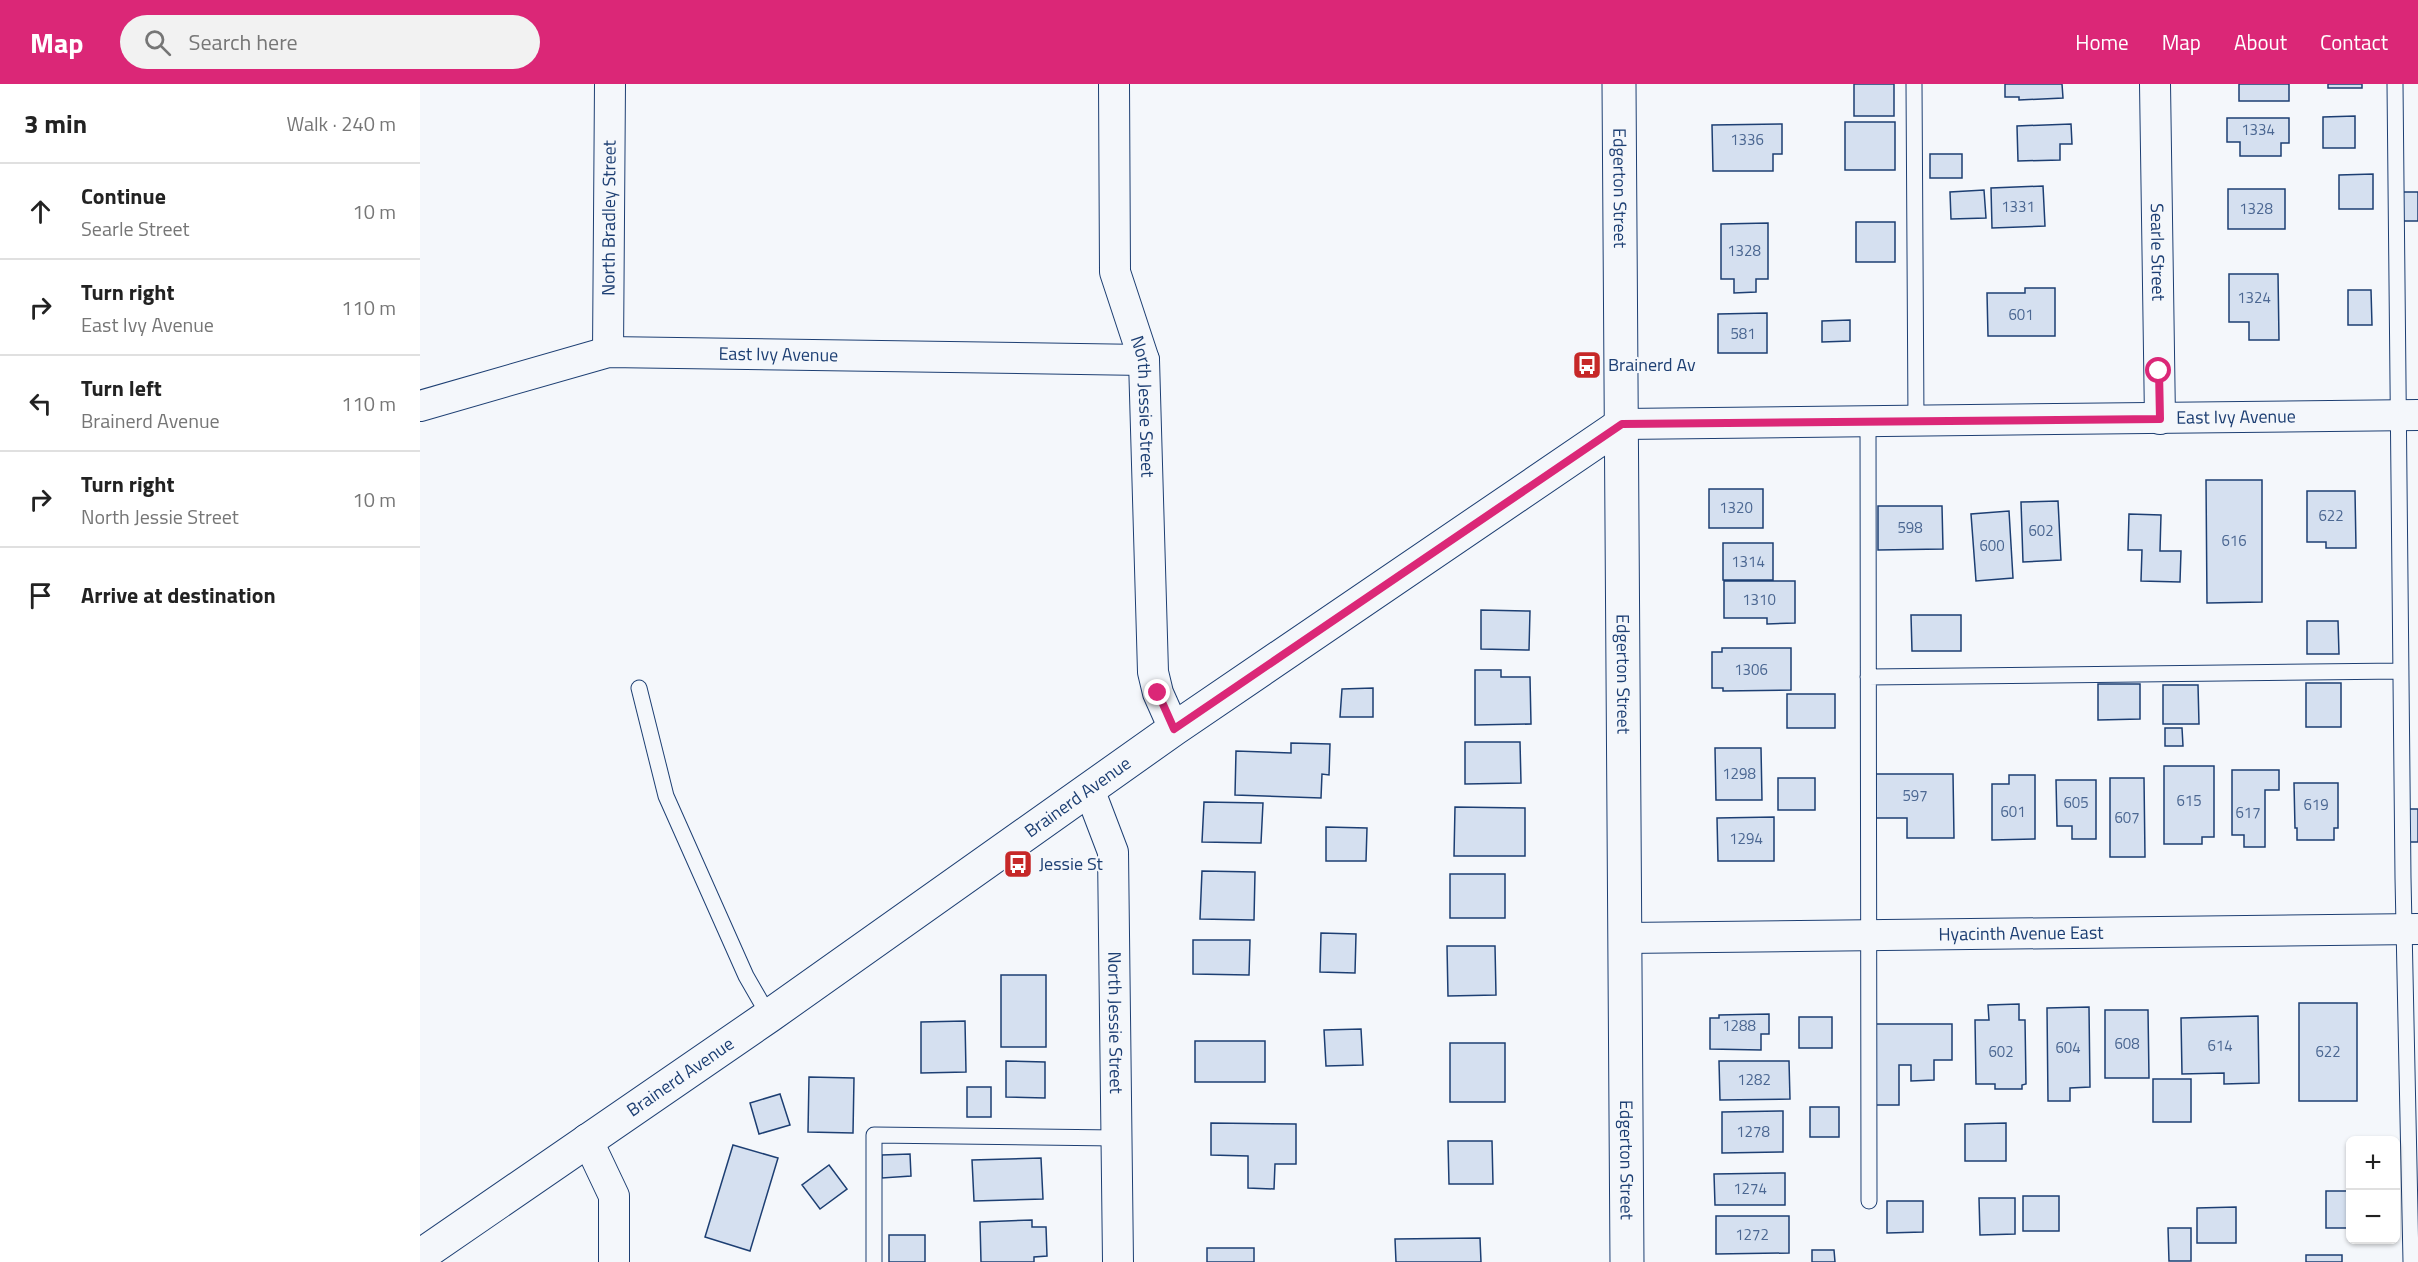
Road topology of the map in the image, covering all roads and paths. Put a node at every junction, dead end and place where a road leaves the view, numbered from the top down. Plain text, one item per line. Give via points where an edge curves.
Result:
1 (610, 84) edge
2 (1114, 84) edge
3 (1619, 84) edge
4 (1914, 84) edge
5 (2155, 84) edge
6 (2395, 84) edge
7 (608, 352) junction
8 (1144, 360) junction
9 (420, 406) edge
10 (2408, 416) edge
11 (2160, 419) junction
12 (1868, 421) junction
13 (1916, 421) junction
14 (1622, 424) junction
15 (2402, 671) junction
16 (1868, 677) junction
17 (639, 688) dead end
18 (1174, 729) junction
19 (1089, 789) junction
20 (2411, 929) edge
21 (1868, 935) junction
22 (1625, 938) junction
23 (768, 1016) junction
24 (1116, 1138) junction
25 (587, 1139) junction
26 (1869, 1201) dead end
27 (420, 1256) edge
28 (615, 1262) edge
29 (874, 1262) edge
30 (1118, 1262) edge
31 (1627, 1262) edge
32 (2410, 1262) edge

1 - 7 street, North Bradley Street
2 - 8 street, North Jessie Street via 1115,272
3 - 14 street, Edgerton Street
4 - 13 lane
5 - 11 street, Searle Street
6 - 10 lane
7 - 8 street, East Ivy Avenue
7 - 9 street, East Ivy Avenue
8 - 18 street, North Jessie Street via 1153,672
10 - 11 street, East Ivy Avenue
10 - 15 lane
11 - 13 street, East Ivy Avenue
12 - 13 street, East Ivy Avenue
12 - 14 street, East Ivy Avenue
12 - 16 lane
14 - 18 street, Brainerd Avenue
14 - 22 street, Edgerton Street
15 - 16 lane
15 - 20 lane
16 - 21 lane
17 - 23 lane via 666,796 746,976
18 - 19 street, Brainerd Avenue
19 - 23 street, Brainerd Avenue
19 - 24 street, North Jessie Street via 1113,852
20 - 21 street, Hyacinth Avenue East
20 - 32 lane
21 - 22 street, Hyacinth Avenue East
21 - 26 lane
22 - 31 street, Edgerton Street
23 - 25 street, Brainerd Avenue
24 - 29 lane via 874,1135
24 - 30 street, North Jessie Street
25 - 27 street, Brainerd Avenue
25 - 28 street via 614,1196

